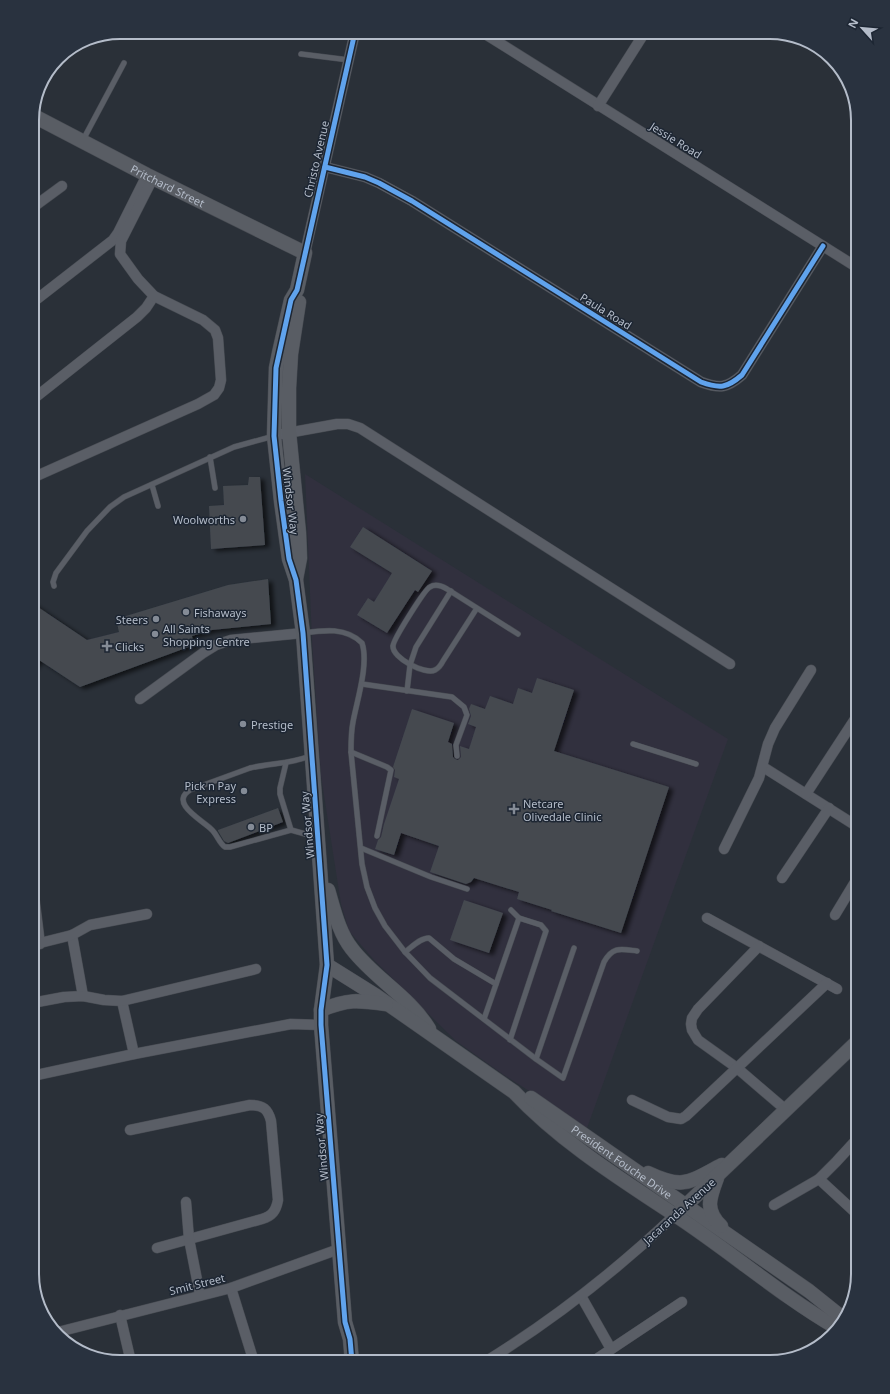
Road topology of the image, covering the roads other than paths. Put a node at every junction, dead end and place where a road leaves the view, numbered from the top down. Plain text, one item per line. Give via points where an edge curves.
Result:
1 (354, 39) edge
2 (493, 39) edge
3 (641, 39) edge
4 (301, 54) dead end
5 (349, 60) junction
6 (124, 63) dead end
7 (598, 106) junction
8 (39, 118) edge
9 (83, 141) junction
10 (325, 167) junction
11 (150, 176) junction
12 (62, 186) dead end
13 (39, 203) edge
14 (120, 235) junction
15 (823, 246) junction
16 (97, 253) junction
17 (305, 253) junction
18 (120, 254) junction
19 (851, 264) edge
20 (297, 290) junction
21 (154, 296) junction
22 (39, 298) edge
23 (39, 394) edge
24 (289, 432) junction
25 (274, 436) junction
26 (210, 457) junction
27 (39, 475) edge
28 (152, 485) junction
29 (215, 488) dead end
30 (158, 506) dead end
31 (296, 580) junction
32 (54, 586) dead end
33 (451, 591) junction
34 (476, 608) junction
35 (303, 633) junction
36 (518, 634) dead end
37 (730, 664) dead end
38 (410, 665) junction
39 (811, 670) dead end
40 (362, 684) junction
41 (407, 691) junction
42 (140, 699) dead end
43 (851, 725) edge
44 (634, 744) dead end
45 (351, 752) junction
46 (312, 756) junction
47 (457, 756) dead end
48 (286, 763) junction
49 (696, 764) dead end
50 (763, 767) junction
51 (806, 794) junction
52 (829, 808) junction
53 (851, 822) edge
54 (291, 830) junction
55 (377, 836) dead end
56 (319, 838) junction
57 (361, 848) junction
58 (724, 849) dead end
59 (320, 867) junction
60 (782, 878) dead end
61 (467, 889) dead end
62 (851, 889) edge
63 (511, 910) dead end
64 (147, 914) dead end
65 (835, 915) dead end
66 (519, 918) junction
67 (707, 918) dead end
68 (72, 935) junction
69 (39, 943) edge
70 (759, 946) junction
71 (574, 948) dead end
72 (637, 951) dead end
73 (405, 952) junction
74 (327, 965) junction
75 (256, 968) dead end
76 (826, 983) junction
77 (496, 984) junction
78 (837, 989) dead end
79 (83, 996) junction
80 (122, 1001) junction
81 (39, 1002) edge
82 (388, 1004) junction
83 (321, 1010) junction
84 (484, 1019) junction
85 (321, 1025) junction
86 (432, 1034) junction
87 (510, 1040) junction
88 (851, 1048) edge
89 (134, 1054) junction
90 (536, 1060) junction
91 (737, 1068) junction
92 (39, 1074) edge
93 (514, 1092) junction
94 (632, 1100) dead end
95 (786, 1110) junction
96 (130, 1130) dead end
97 (851, 1146) edge
98 (736, 1158) junction
99 (619, 1159) junction
100 (718, 1175) junction
101 (819, 1179) junction
102 (186, 1202) dead end
103 (686, 1205) junction
104 (774, 1205) dead end
105 (851, 1209) edge
106 (675, 1215) junction
107 (189, 1239) junction
108 (738, 1242) junction
109 (157, 1248) dead end
110 (339, 1249) junction
111 (231, 1288) junction
112 (200, 1295) junction
113 (581, 1296) junction
114 (682, 1302) dead end
115 (120, 1315) junction
116 (839, 1315) edge
117 (345, 1322) junction
118 (832, 1325) edge
119 (63, 1331) edge
120 (612, 1349) junction
121 (129, 1355) edge
122 (252, 1355) edge
123 (344, 1355) edge
124 (351, 1355) edge
125 (495, 1355) edge
126 (604, 1355) edge

1 - 5 street, Christo Avenue
2 - 7 street, Jessie Road
3 - 7 street
4 - 5 lane
5 - 10 street, Christo Avenue
6 - 9 lane
7 - 15 street, Jessie Road
8 - 9 street, Pritchard Street
9 - 11 street, Pritchard Street
10 - 15 street, Paula Road via 365,177 412,201 701,382 713,386 725,387 742,375
10 - 17 street, Christo Avenue
11 - 14 street
11 - 17 street, Pritchard Street
12 - 13 street
14 - 16 street
14 - 18 street
15 - 19 street, Jessie Road
16 - 18 street
16 - 22 street
17 - 20 street, Christo Avenue
18 - 21 street
20 - 24 street, Windsor Way via 299,300 289,369
20 - 25 street, Windsor Way via 291,300 276,368
21 - 23 street via 137,317
21 - 27 street via 203,320 215,330 221,370 219,388 214,395 198,404
24 - 25 street
24 - 31 street, Windsor Way via 299,533 300,558
24 - 37 street via 337,424 360,428
25 - 26 lane via 246,442
25 - 31 street, Windsor Way via 289,559
26 - 28 lane
26 - 29 lane
28 - 30 lane
28 - 32 lane via 124,498 98,519 56,573
31 - 35 street, Windsor Way
33 - 34 lane
33 - 38 lane via 416,646
33 - 38 lane via 435,585 427,588 394,640 394,652
34 - 36 lane
34 - 38 lane via 439,667 433,671
35 - 40 lane via 333,630 356,637 364,649
35 - 42 street via 231,640 216,645
35 - 46 street, Windsor Way
38 - 41 lane
39 - 50 street via 775,728
40 - 41 lane
40 - 45 lane via 353,722
41 - 47 lane via 452,697 464,707 467,715 456,745
43 - 51 street
44 - 49 lane
45 - 55 lane via 391,770
45 - 57 lane
46 - 48 lane
46 - 56 street, Windsor Way
48 - 54 lane via 280,794
48 - 54 lane via 250,768 204,785 186,792 182,802 211,829 225,847
50 - 51 street
50 - 58 street
51 - 52 street
52 - 53 street
52 - 60 street
54 - 56 lane
56 - 59 street, Windsor Way
57 - 61 lane
57 - 73 lane via 367,887 375,908
59 - 74 street, Windsor Way
59 - 86 street via 343,934 351,949 415,1009
62 - 65 street
63 - 66 lane
64 - 68 street via 90,925
66 - 77 lane
66 - 87 lane via 537,923 546,931
67 - 70 street
68 - 69 street
68 - 79 street
70 - 76 street
70 - 91 street via 698,1008 692,1018 692,1030 698,1040
71 - 90 lane
72 - 90 lane via 622,949 608,954 563,1078
73 - 77 lane via 425,938 429,938 454,959
73 - 84 lane via 430,978
74 - 82 street, President Fouche Drive
74 - 83 street, Windsor Way
75 - 80 street
76 - 78 street
76 - 91 street
77 - 84 lane
79 - 80 street
79 - 81 street
80 - 89 street
82 - 83 street via 357,1000
82 - 86 street, President Fouche Drive
83 - 85 street, Windsor Way
84 - 87 lane
85 - 89 street via 291,1024
85 - 110 street, Windsor Way
86 - 93 street, President Fouche Drive
87 - 90 lane
88 - 95 street, Jacaranda Avenue
89 - 92 street
91 - 94 street via 692,1112 681,1119 668,1117
91 - 95 street
93 - 99 street, President Fouche Drive via 531,1099
93 - 106 street, President Fouche Drive via 527,1106 590,1158
95 - 98 street, Jacaranda Avenue
96 - 107 street via 250,1105 267,1109 272,1121 276,1168 278,1200 275,1211 262,1219
97 - 101 street
98 - 99 street via 682,1183 660,1178
98 - 100 street, Jacaranda Avenue
99 - 103 street, President Fouche Drive
100 - 103 street, Jacaranda Avenue
100 - 108 street via 710,1197 710,1211 717,1223
101 - 104 street
101 - 105 street
102 - 107 street
103 - 106 street, Jacaranda Avenue
103 - 108 street, President Fouche Drive
106 - 113 street, Jacaranda Avenue
106 - 118 street, President Fouche Drive via 784,1294
107 - 109 street
107 - 112 street
108 - 116 street, President Fouche Drive
110 - 111 street, Smit Street
110 - 117 street, Windsor Way
111 - 112 street, Smit Street
111 - 122 street
112 - 115 street, Smit Street
113 - 120 street
113 - 125 street, Jacaranda Avenue
114 - 120 street
115 - 119 street, Smit Street
115 - 121 street
117 - 123 street, Windsor Way
117 - 124 street, Windsor Way
120 - 126 street

